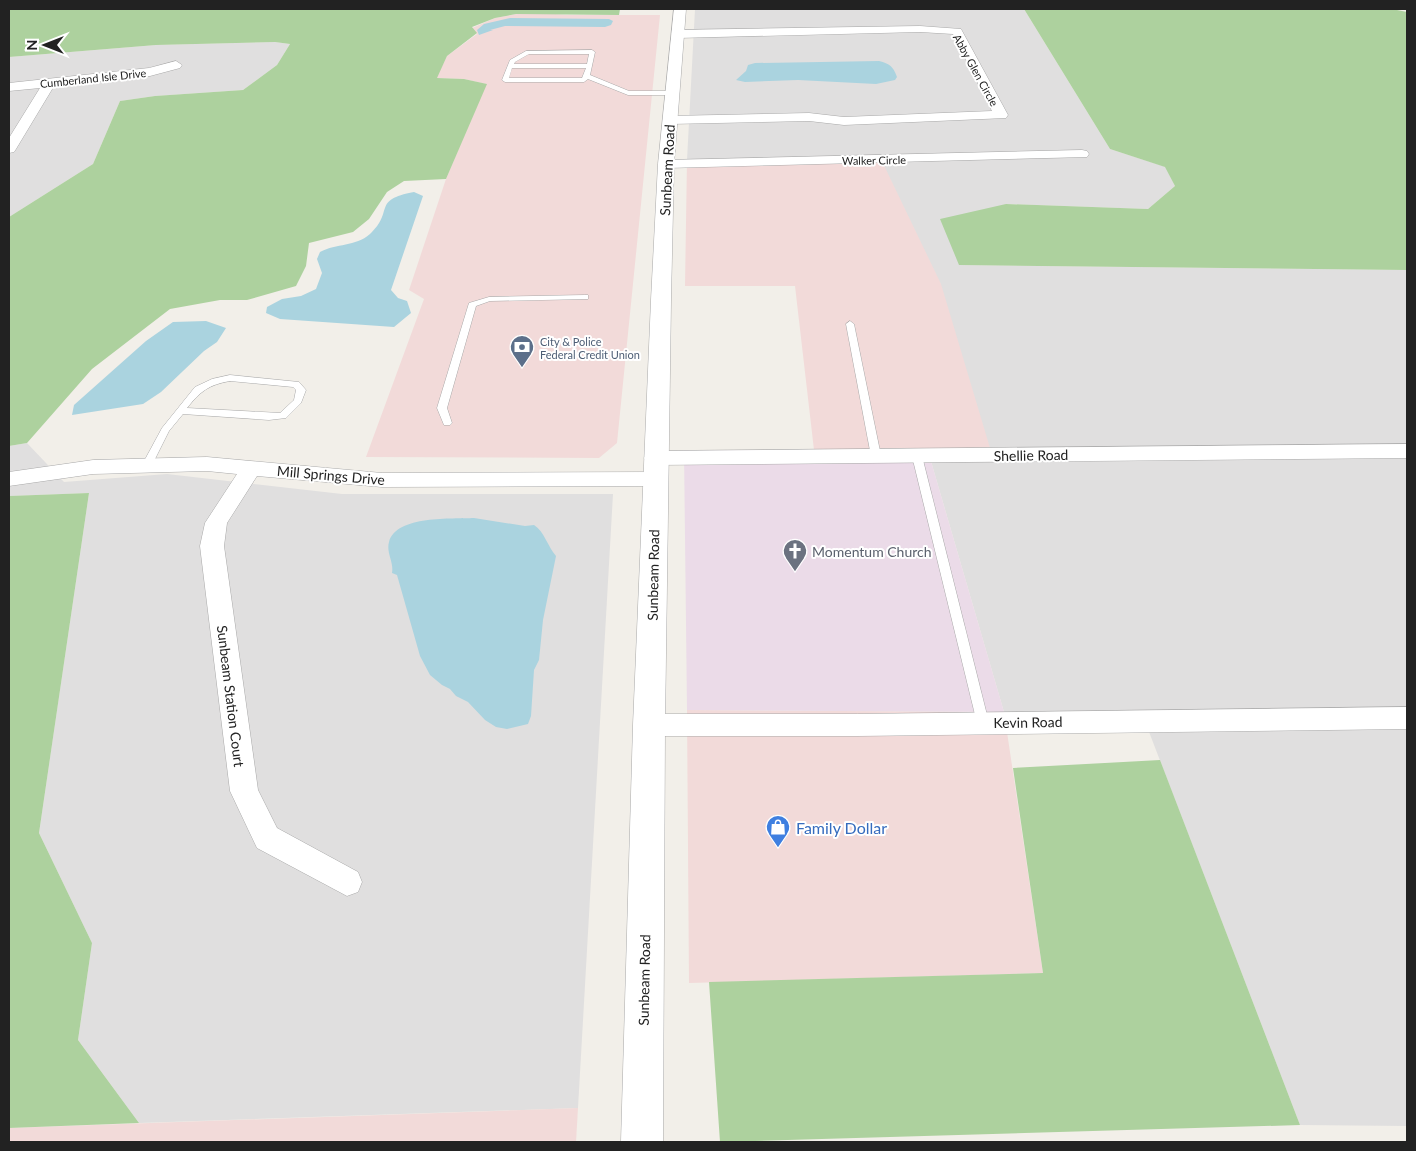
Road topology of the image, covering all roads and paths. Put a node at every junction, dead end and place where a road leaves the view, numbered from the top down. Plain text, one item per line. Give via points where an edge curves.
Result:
1 (680, 9) edge
2 (677, 34) junction
3 (176, 65) dead end
4 (510, 66) junction
5 (589, 66) junction
6 (587, 76) junction
7 (49, 83) junction
8 (9, 87) edge
9 (672, 93) junction
10 (670, 120) junction
11 (9, 149) edge
12 (1082, 154) dead end
13 (666, 164) junction
14 (585, 297) dead end
15 (850, 324) dead end
16 (180, 411) junction
17 (446, 423) dead end
18 (1407, 450) edge
19 (876, 456) junction
20 (917, 456) junction
21 (147, 465) junction
22 (251, 468) junction
23 (655, 468) junction
24 (9, 479) edge
25 (1407, 718) edge
26 (983, 723) junction
27 (649, 724) junction
28 (347, 882) dead end
29 (642, 1142) edge

1 - 2 street, Sunbeam Road
2 - 9 street, Sunbeam Road
2 - 10 street, Abby Glen Circle via 920,28 957,31 1001,115 844,121 809,117
3 - 7 street, Cumberland Isle Drive via 150,72
4 - 5 lane
4 - 5 lane via 512,60 528,52 592,52
4 - 6 lane via 505,80 584,80
5 - 6 lane
6 - 9 lane via 628,93
7 - 8 street, Cumberland Isle Drive
7 - 11 street
9 - 10 street, Sunbeam Road
10 - 13 street, Sunbeam Road
12 - 13 street, Walker Circle
13 - 23 street, Sunbeam Road
14 - 17 lane via 489,299 472,305 442,408
15 - 19 lane
16 - 16 lane via 198,389 230,378 296,384 302,390 298,401 283,416
16 - 21 lane via 165,430
18 - 20 street, Shellie Road
19 - 20 street, Shellie Road
19 - 23 street, Shellie Road
20 - 26 lane
21 - 22 street, Mill Springs Drive via 207,464
21 - 24 street, Mill Springs Drive via 93,466
22 - 23 street, Mill Springs Drive via 382,480
22 - 28 street, Sunbeam Station Court via 216,523 212,546 244,791 267,838
23 - 27 street, Sunbeam Road
25 - 26 street, Kevin Road
26 - 27 street, Kevin Road
27 - 29 street, Sunbeam Road

